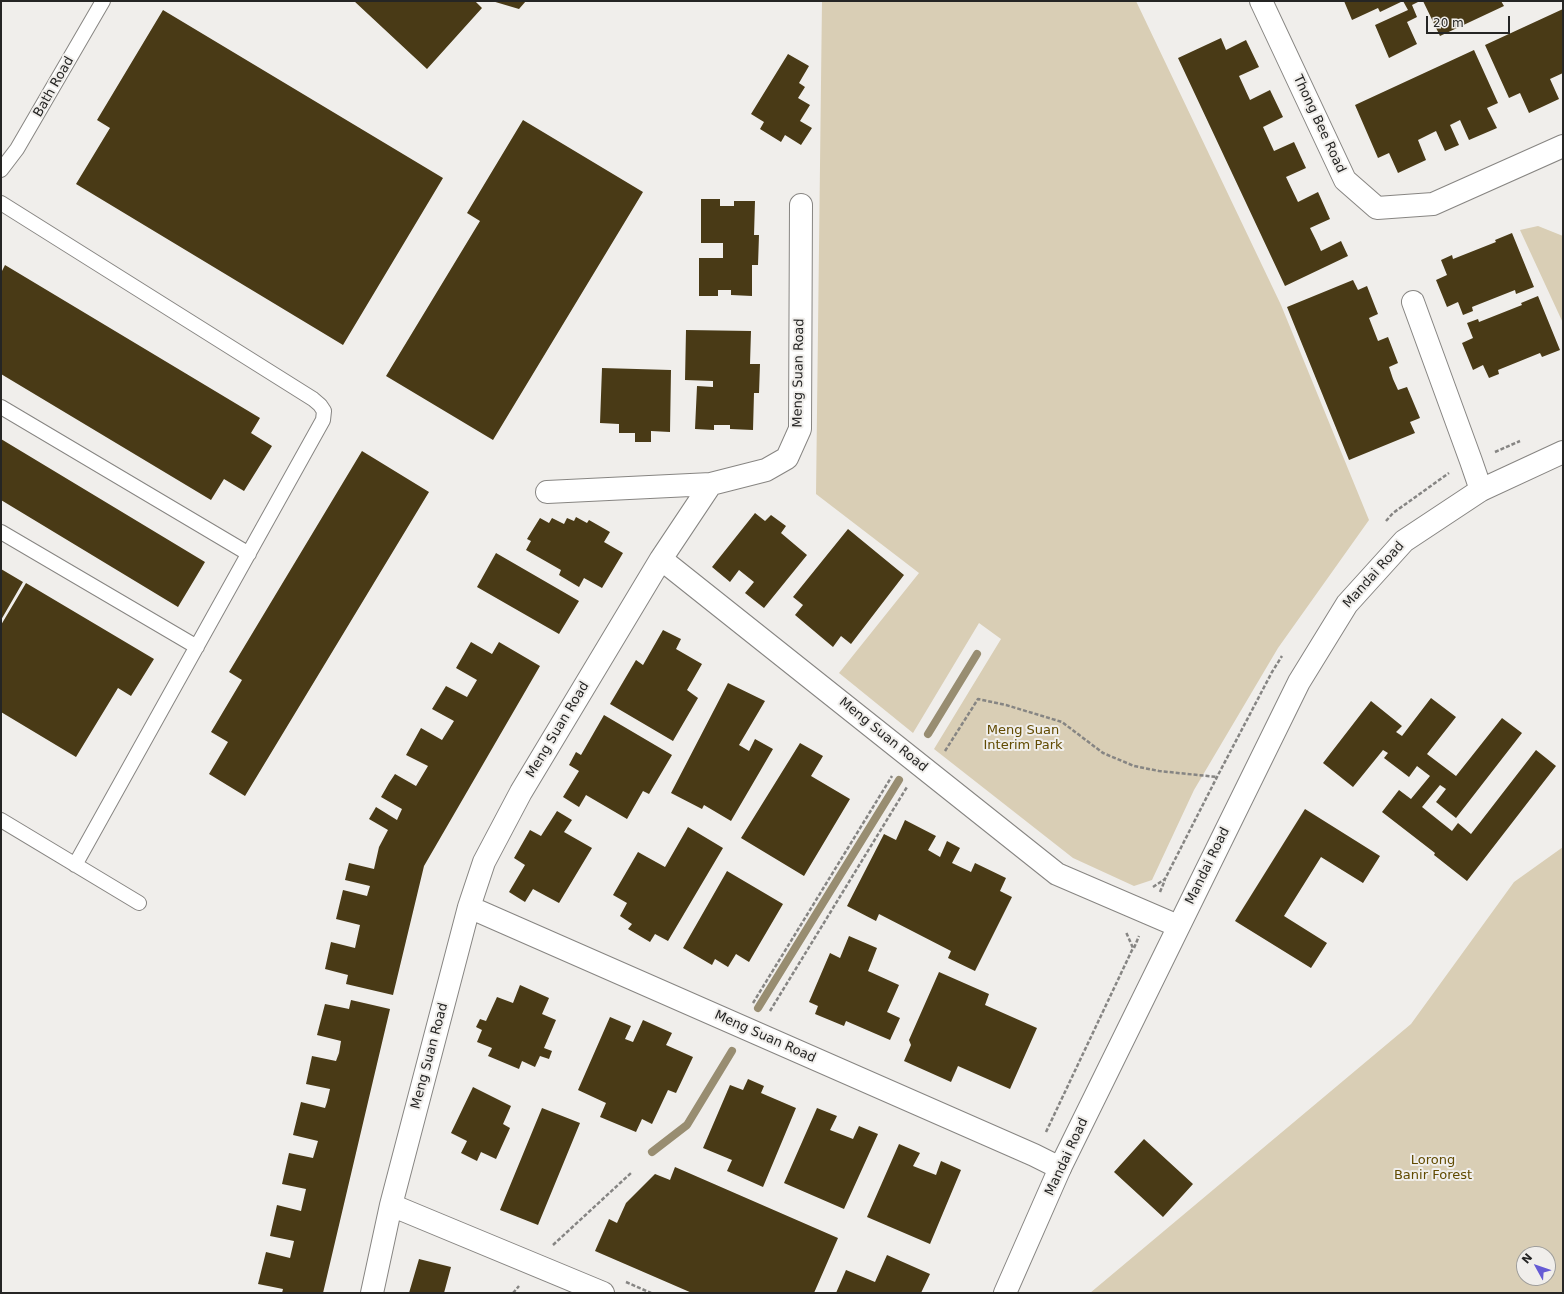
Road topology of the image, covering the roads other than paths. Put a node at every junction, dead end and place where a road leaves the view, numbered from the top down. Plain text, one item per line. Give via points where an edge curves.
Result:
1 (103, 1) edge
2 (1262, 1) edge
3 (1563, 146) edge
4 (1, 170) edge
5 (1, 203) edge
6 (801, 206) dead end
7 (1413, 302) dead end
8 (1, 407) edge
9 (1563, 452) edge
10 (711, 484) junction
11 (1481, 490) junction
12 (547, 492) dead end
13 (1, 532) edge
14 (249, 554) junction
15 (661, 559) junction
16 (198, 647) junction
17 (1, 820) edge
18 (75, 865) junction
19 (139, 903) dead end
20 (469, 907) junction
21 (1178, 926) junction
22 (1060, 1168) junction
23 (391, 1205) junction
24 (372, 1293) edge
25 (603, 1293) edge
26 (1005, 1293) edge

1 - 4 lane, Bath Road via 17,149
2 - 3 street, Thong Bee Road via 1345,180 1377,208 1433,204
5 - 14 lane via 320,405 324,411 322,420
6 - 10 street, Meng Suan Road via 800,429 787,458 766,470
7 - 11 street via 1463,465
8 - 14 lane
9 - 11 street, Mandai Road
10 - 12 street, Meng Suan Road
10 - 15 street, Meng Suan Road
11 - 21 street, Mandai Road via 1404,541 1347,604 1299,682
13 - 16 lane
14 - 16 lane
15 - 20 street, Meng Suan Road via 521,792 484,862
15 - 21 street, Meng Suan Road via 1057,874
16 - 18 lane
17 - 18 lane
18 - 19 lane
20 - 22 street, Meng Suan Road
20 - 23 street, Meng Suan Road
21 - 22 street, Mandai Road
22 - 26 street, Mandai Road
23 - 24 street, Meng Suan Road
23 - 25 street

